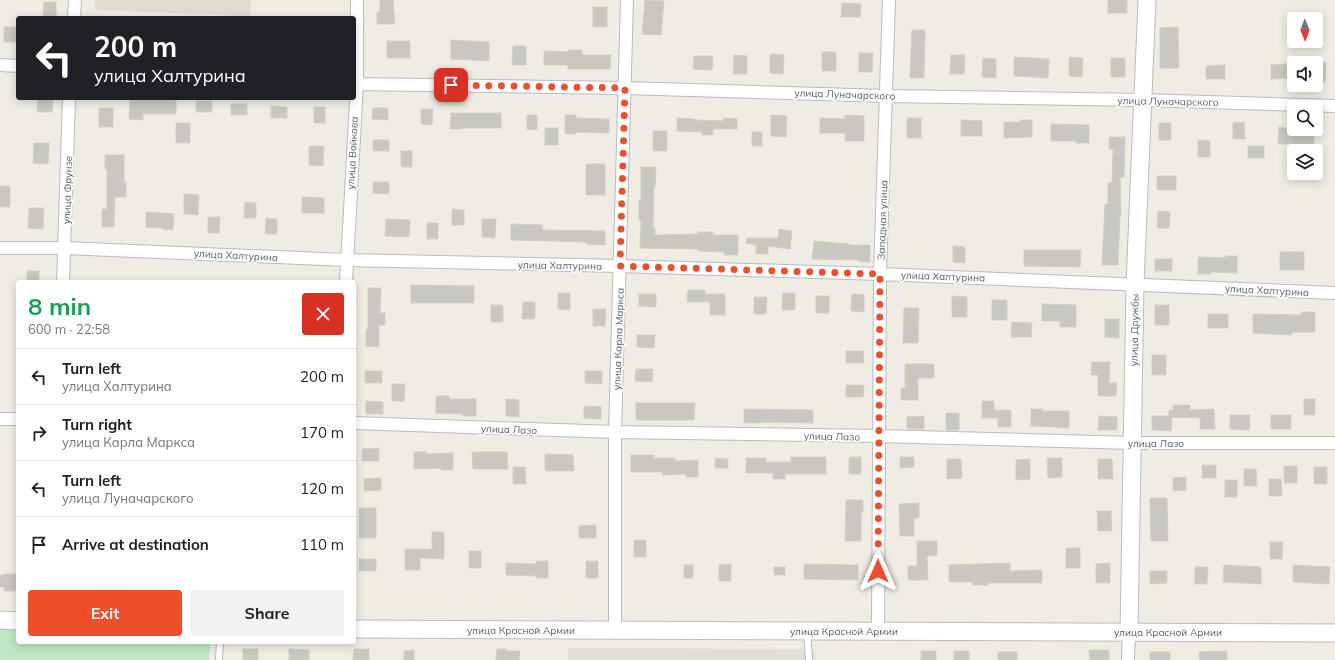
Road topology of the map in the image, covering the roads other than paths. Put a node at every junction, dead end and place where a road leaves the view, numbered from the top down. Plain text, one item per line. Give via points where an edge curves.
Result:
1 (75, 0) edge
2 (357, 0) edge
3 (627, 0) edge
4 (889, 0) edge
5 (1147, 0) edge
6 (74, 16) edge
7 (356, 42) edge
8 (0, 65) edge
9 (16, 66) edge
10 (356, 84) edge
11 (625, 88) junction
12 (886, 96) junction
13 (69, 100) edge
14 (354, 100) edge
15 (1143, 100) junction
16 (1335, 106) edge
17 (0, 248) edge
18 (65, 248) junction
19 (346, 260) junction
20 (620, 266) junction
21 (880, 274) junction
22 (63, 280) edge
23 (346, 280) edge
24 (1135, 284) junction
25 (1335, 293) edge
26 (0, 419) edge
27 (16, 419) edge
28 (356, 423) edge
29 (616, 432) junction
30 (879, 436) junction
31 (1132, 443) junction
32 (1335, 443) edge
33 (0, 620) edge
34 (16, 621) edge
35 (356, 629) edge
36 (615, 630) junction
37 (807, 631) junction
38 (878, 631) junction
39 (1129, 632) junction
40 (1335, 633) edge
41 (220, 644) edge
42 (219, 660) edge
43 (809, 660) edge
44 (1128, 660) edge

1 - 6 street
2 - 7 street, улица Войкова
3 - 11 street, улица Карла Маркса
4 - 12 street, Западная улица
5 - 15 street, улица Дружбы
8 - 9 street
10 - 11 street, улица Луначарского
11 - 12 street, улица Луначарского
11 - 20 street, улица Карла Маркса
12 - 15 street, улица Луначарского
12 - 21 street, Западная улица
13 - 18 street, улица Фрунзе
14 - 19 street, улица Войкова
15 - 16 street, улица Луначарского
15 - 24 street, улица Дружбы
17 - 18 street, улица Халтурина
18 - 19 street, улица Халтурина
18 - 22 street, улица Фрунзе
19 - 20 street, улица Халтурина
19 - 23 street, улица Войкова
20 - 21 street, улица Халтурина
20 - 29 street, улица Карла Маркса
21 - 24 street, улица Халтурина
21 - 30 street, Западная улица
24 - 25 street, улица Халтурина
24 - 31 street, улица Дружбы
26 - 27 street
28 - 29 street, улица Лазо
29 - 30 street, улица Лазо
29 - 36 street, улица Карла Маркса
30 - 31 street, улица Лазо
30 - 38 street, Западная улица
31 - 32 street, улица Лазо
31 - 39 street, улица Дружбы
33 - 34 street
35 - 36 street, улица Красной Армии
36 - 37 street, улица Красной Армии
37 - 38 street, улица Красной Армии
37 - 43 lane
38 - 39 street, улица Красной Армии
39 - 40 street, улица Красной Армии
39 - 44 street, улица Дружбы
41 - 42 lane

